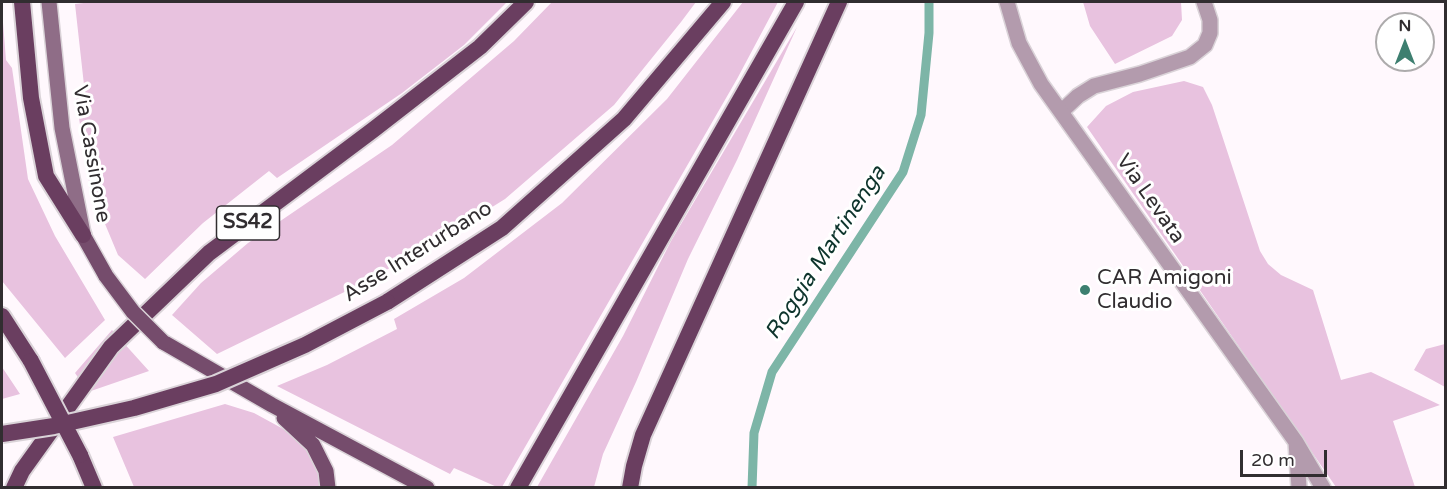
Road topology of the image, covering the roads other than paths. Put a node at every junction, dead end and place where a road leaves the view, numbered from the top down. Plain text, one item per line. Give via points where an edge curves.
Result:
1 (22, 2) edge
2 (49, 2) edge
3 (526, 2) edge
4 (723, 2) edge
5 (796, 2) edge
6 (839, 2) edge
7 (1007, 2) edge
8 (1204, 2) edge
9 (1062, 111) junction
10 (83, 235) junction
11 (2, 316) edge
12 (272, 405) junction
13 (2, 434) edge
14 (1296, 442) junction
15 (14, 488) edge
16 (94, 488) edge
17 (328, 488) edge
18 (427, 488) edge
19 (518, 488) edge
20 (630, 488) edge
21 (1299, 488) edge
22 (1323, 488) edge

1 - 10 highway via 31,98 46,176
2 - 10 main road, Via Cassinone via 62,128
3 - 15 highway, SS42 via 480,47 209,253 111,348 22,471
4 - 13 highway, Asse Interurbano, bridge via 624,119 502,228 387,302 305,345 216,384 54,426
5 - 19 highway
6 - 20 highway via 643,435
7 - 9 street, Via Levata via 1019,43 1041,84
8 - 9 street via 1210,33 1204,45 1190,57 1094,86
9 - 14 street, Via Levata
10 - 12 main road, Via Cassinone, bridge via 106,276 133,312 163,342
11 - 16 highway, bridge via 31,361
12 - 17 main road, Via Cassinone via 313,445 326,471
12 - 18 main road, Via Cassinone
14 - 21 street
14 - 22 street, Via Levata

